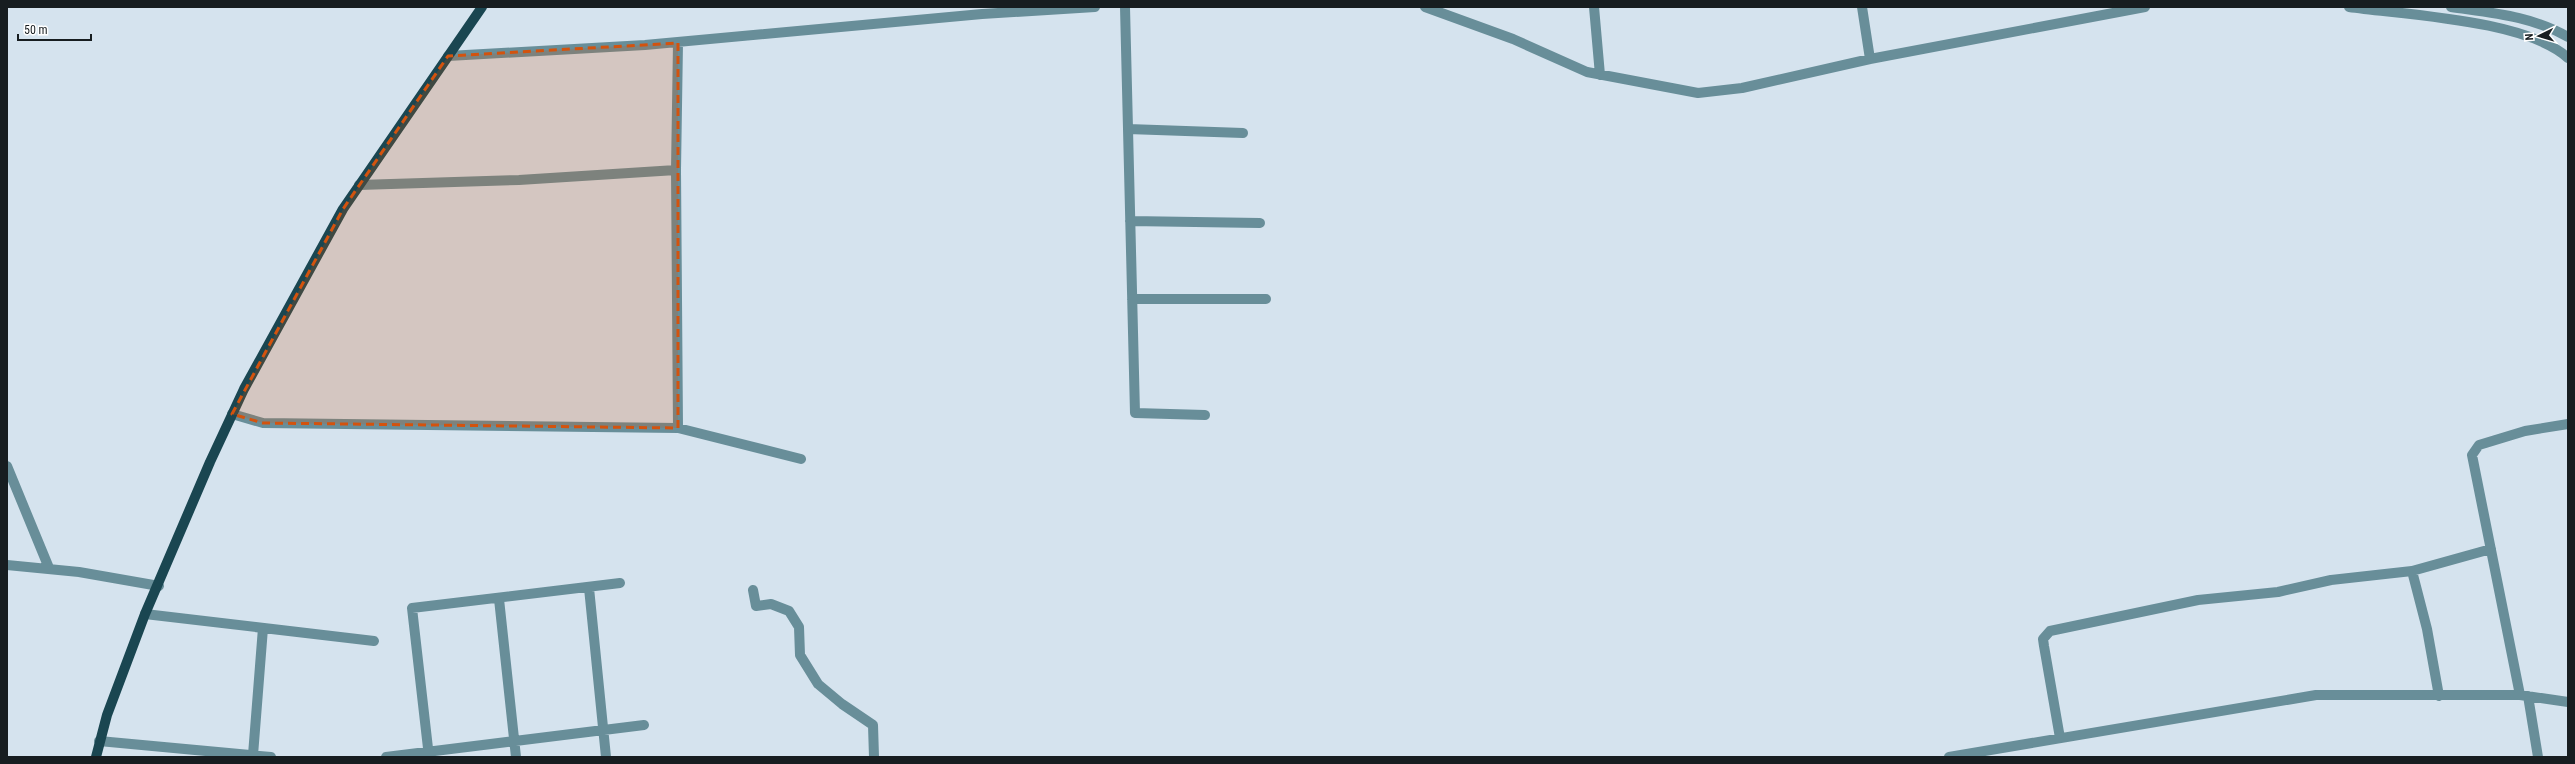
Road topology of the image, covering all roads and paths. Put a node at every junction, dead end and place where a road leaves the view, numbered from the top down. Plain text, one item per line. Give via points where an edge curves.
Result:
1 (482, 7) edge
2 (1095, 7) edge
3 (1125, 7) edge
4 (1425, 7) edge
5 (1594, 7) edge
6 (1862, 7) edge
7 (2146, 7) edge
8 (2349, 7) edge
9 (2451, 7) edge
10 (2566, 32) edge
11 (678, 43) junction
12 (448, 56) junction
13 (2568, 58) edge
14 (1870, 59) junction
15 (1600, 75) junction
16 (1128, 129) junction
17 (1243, 133) dead end
18 (676, 170) junction
19 (359, 185) junction
20 (1130, 221) junction
21 (1260, 223) dead end
22 (1132, 299) junction
23 (1266, 300) dead end
24 (232, 414) junction
25 (1205, 415) dead end
26 (2568, 424) edge
27 (678, 428) junction
28 (801, 459) dead end
29 (7, 466) edge
30 (2491, 549) junction
31 (7, 565) edge
32 (49, 568) junction
33 (2412, 571) junction
34 (620, 583) dead end
35 (159, 586) junction
36 (589, 588) junction
37 (753, 590) dead end
38 (499, 599) junction
39 (145, 614) junction
40 (262, 628) junction
41 (374, 641) dead end
42 (2524, 695) junction
43 (2439, 696) junction
44 (2568, 702) edge
45 (644, 725) dead end
46 (604, 731) junction
47 (2060, 738) junction
48 (99, 741) junction
49 (514, 742) junction
50 (428, 754) edge
51 (253, 755) junction
52 (96, 757) edge
53 (272, 757) edge
54 (386, 757) edge
55 (516, 757) edge
56 (606, 757) edge
57 (874, 757) edge
58 (1949, 757) edge
59 (2538, 757) edge

1 - 12 main road
2 - 11 street via 982,14
3 - 16 street
4 - 15 street
5 - 15 street
6 - 14 street
7 - 14 street
8 - 13 street via 2520,32 2558,48
9 - 10 street via 2515,17
11 - 12 street
11 - 18 street
12 - 19 main road
14 - 15 street via 1742,88 1698,93
16 - 17 street
16 - 20 street
18 - 19 street via 519,180
18 - 27 street
19 - 24 main road via 343,209
20 - 21 street
20 - 22 street
22 - 23 street
22 - 25 street via 1135,413
24 - 27 street via 262,423
24 - 35 main road
26 - 30 street via 2525,431 2479,445 2472,455
27 - 28 street
29 - 32 street
30 - 33 street
30 - 42 street
31 - 32 street
32 - 35 street
33 - 43 street
33 - 47 street via 2331,580 2278,592 2198,600 2050,631 2043,638
34 - 36 street
35 - 39 main road
36 - 38 street
36 - 46 street
37 - 57 street via 756,606 771,604 789,611 799,627 800,655 818,684 873,725
38 - 49 street
38 - 50 street via 412,608
39 - 40 street
39 - 48 main road
40 - 41 street
40 - 51 street
42 - 43 street
42 - 44 street
42 - 59 street
43 - 47 street via 2316,694
45 - 46 street
46 - 49 street
46 - 56 street
47 - 58 street
48 - 51 street
48 - 52 main road
49 - 50 street
49 - 55 street
50 - 54 street
51 - 53 street

